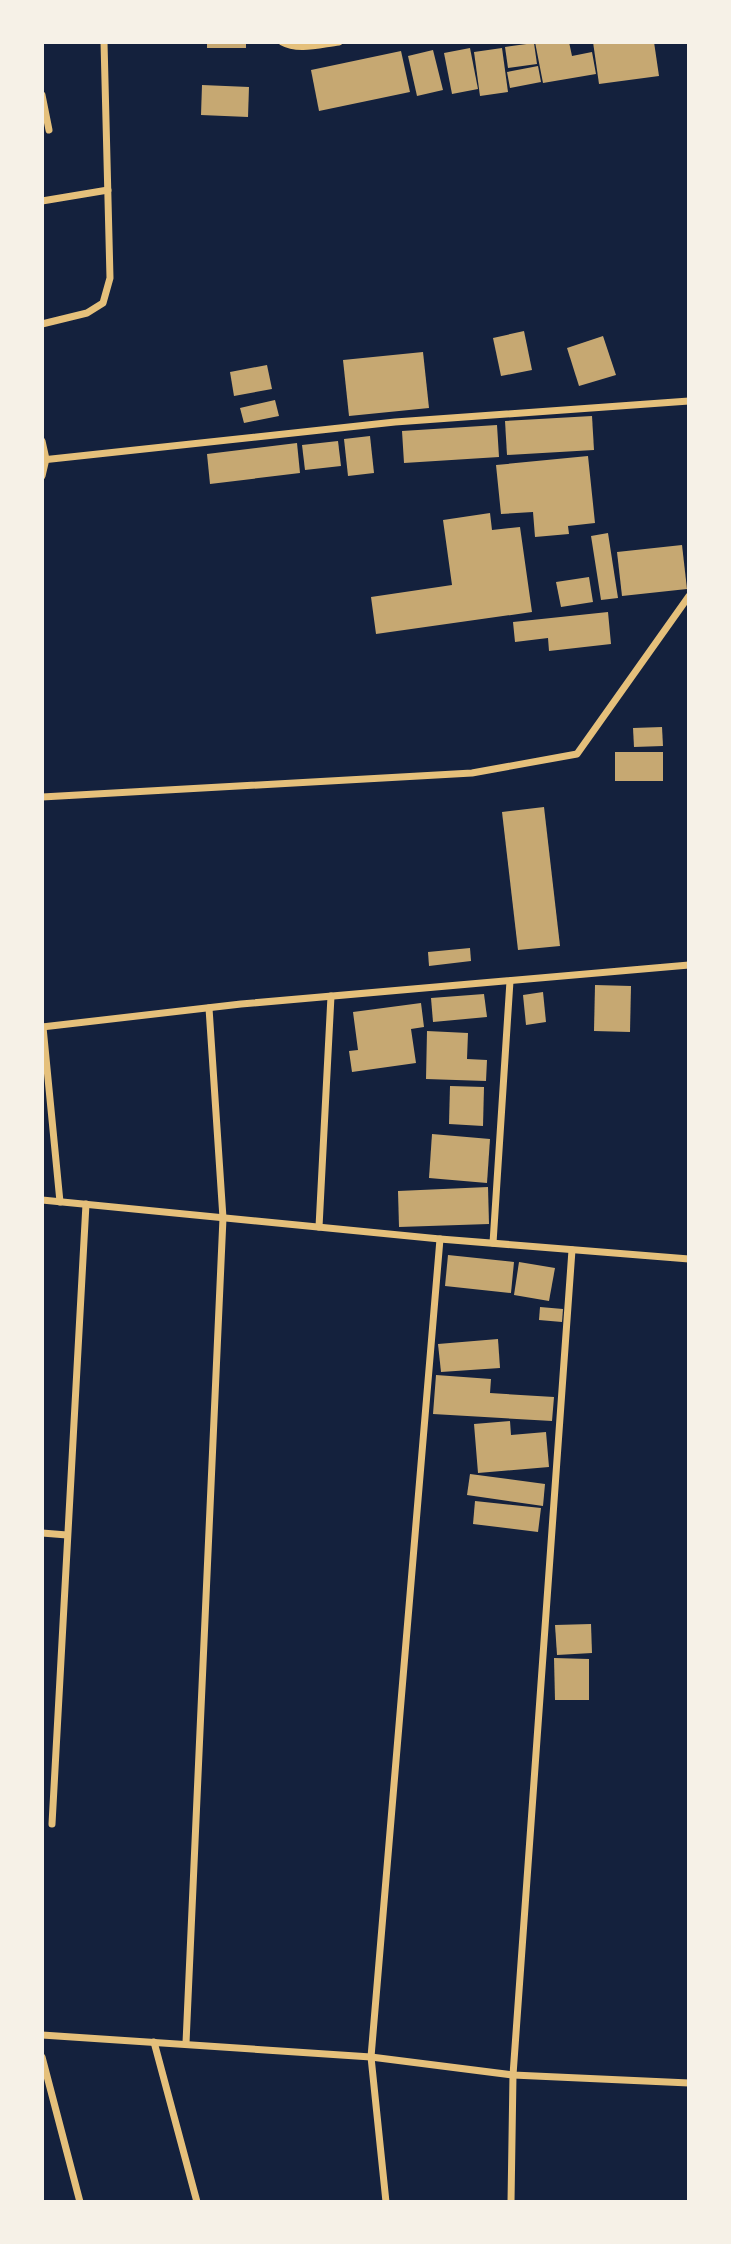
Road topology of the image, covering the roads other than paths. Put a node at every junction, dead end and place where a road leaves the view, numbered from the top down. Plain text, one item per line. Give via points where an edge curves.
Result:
1 (104, 42) edge
2 (282, 42) edge
3 (339, 42) edge
4 (42, 95) edge
5 (49, 130) dead end
6 (108, 190) junction
7 (42, 201) edge
8 (42, 324) edge
9 (689, 401) edge
10 (42, 440) edge
11 (44, 459) edge
12 (42, 476) edge
13 (689, 596) edge
14 (42, 797) edge
15 (689, 965) edge
16 (510, 981) junction
17 (331, 996) junction
18 (209, 1008) junction
19 (43, 1027) edge
20 (42, 1200) edge
21 (60, 1202) junction
22 (86, 1204) junction
23 (223, 1218) junction
24 (319, 1227) junction
25 (440, 1239) junction
26 (493, 1243) junction
27 (572, 1250) junction
28 (689, 1259) edge
29 (42, 1533) edge
30 (67, 1535) junction
31 (52, 1824) dead end
32 (42, 2035) edge
33 (154, 2042) junction
34 (186, 2043) junction
35 (42, 2057) edge
36 (371, 2057) junction
37 (513, 2075) junction
38 (689, 2083) edge
39 (80, 2202) edge
40 (197, 2202) edge
41 (386, 2202) edge
42 (512, 2202) edge

1 - 6 street
2 - 3 street via 303,47
4 - 5 street
6 - 7 street
6 - 8 street via 110,278 103,303 87,313
9 - 11 street via 395,422
10 - 11 street
11 - 12 street
13 - 14 street via 577,754 472,773
15 - 16 street
16 - 17 street
16 - 26 street
17 - 18 street
17 - 24 street
18 - 19 street
18 - 23 street
19 - 21 street
20 - 21 street
21 - 22 street
22 - 23 street
22 - 30 street
23 - 24 street
23 - 34 street
24 - 25 street
25 - 26 street
25 - 36 street
26 - 27 street
27 - 28 street
27 - 37 street
29 - 30 street
30 - 31 street
32 - 33 street
33 - 34 street
33 - 40 street
34 - 36 street
35 - 39 street
36 - 37 street
36 - 41 street
37 - 38 street
37 - 42 street

